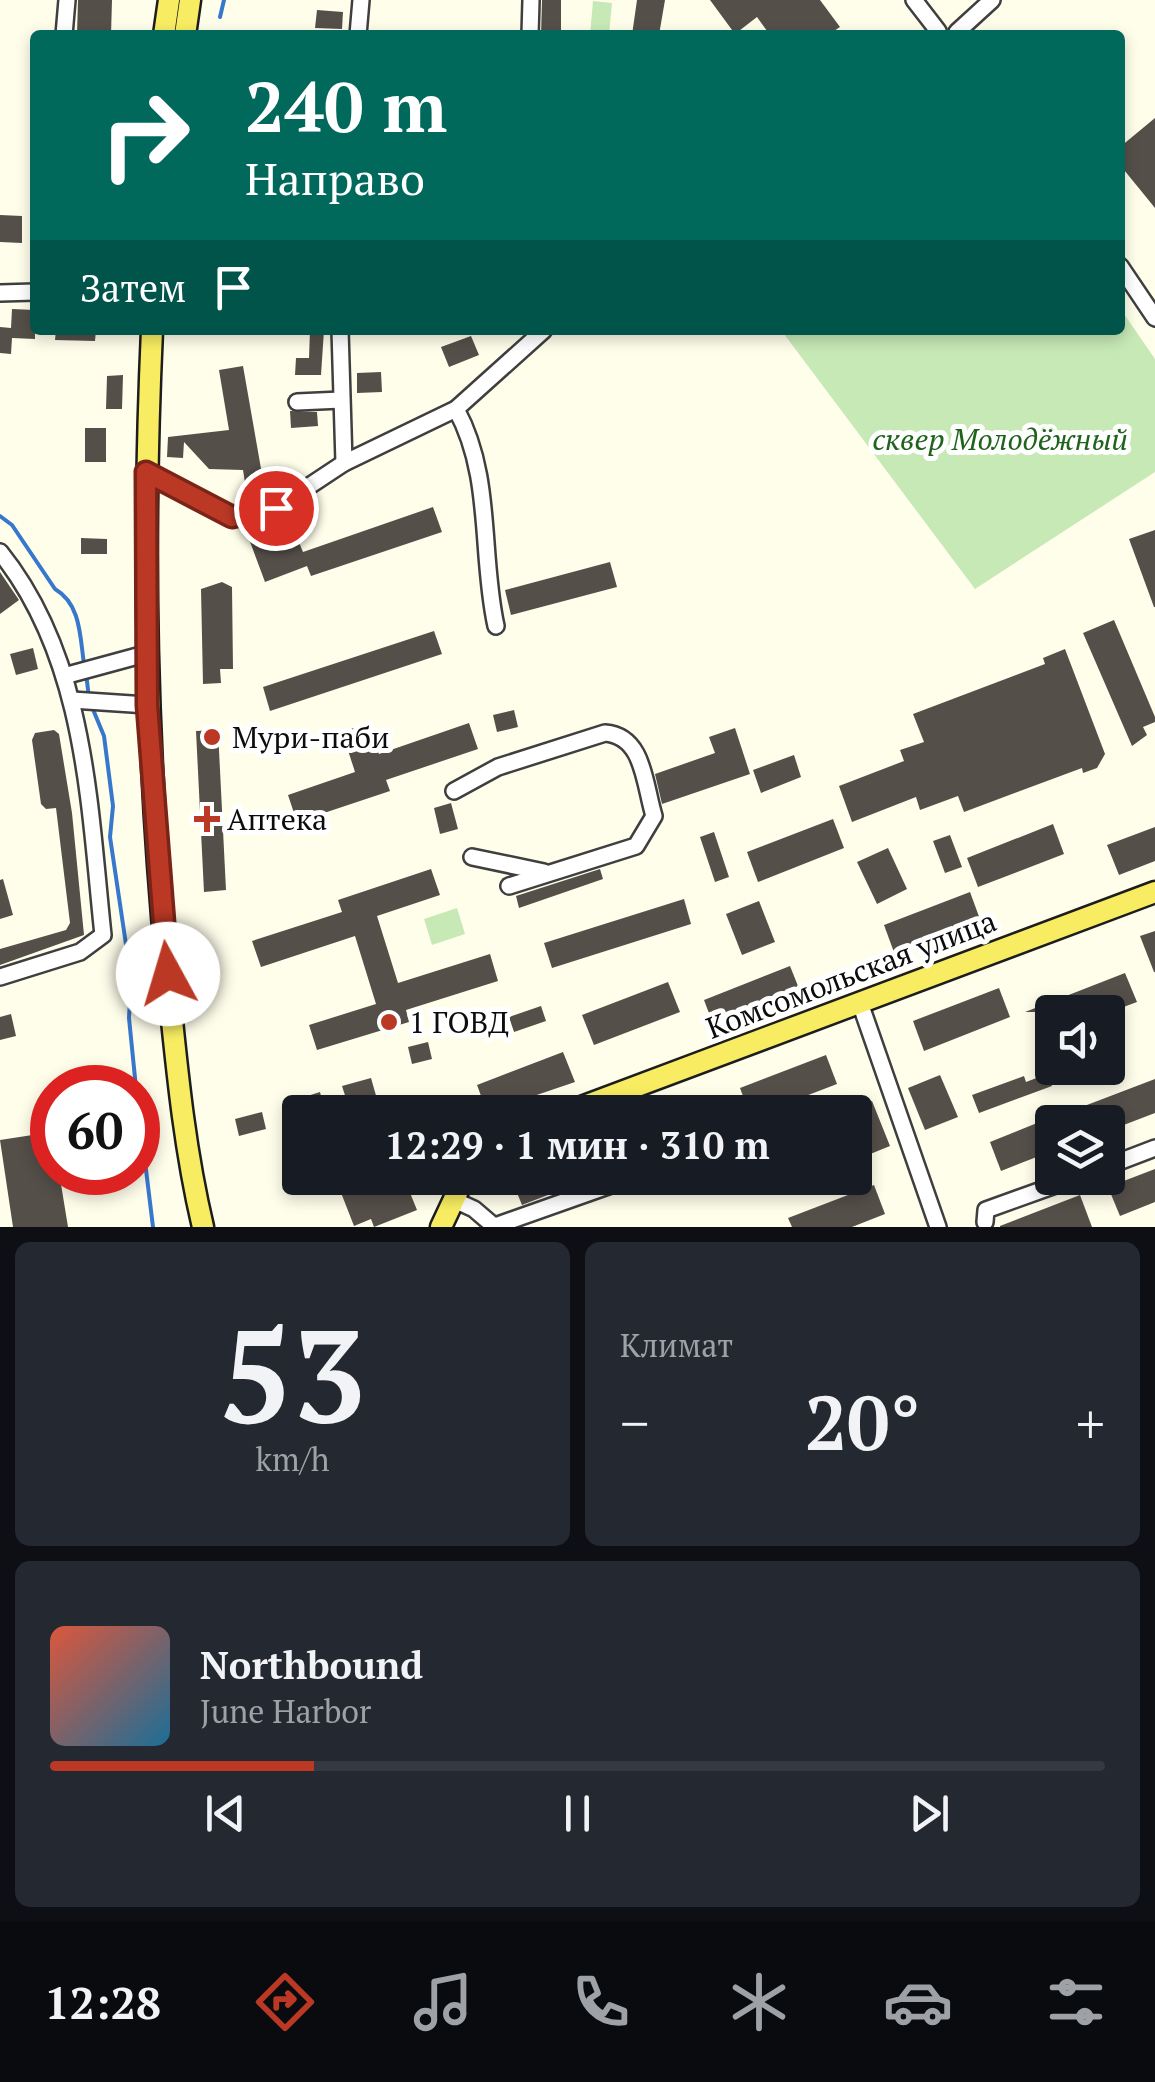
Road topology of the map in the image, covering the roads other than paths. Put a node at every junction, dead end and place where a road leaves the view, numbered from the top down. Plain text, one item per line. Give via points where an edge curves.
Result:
1 (66, 0) edge
2 (169, 0) edge
3 (190, 0) edge
4 (361, 0) edge
5 (532, 0) edge
6 (914, 0) edge
7 (988, 2) edge
8 (64, 30) edge
9 (165, 30) edge
10 (186, 30) edge
11 (358, 30) edge
12 (530, 30) edge
13 (938, 30) edge
14 (962, 30) edge
15 (1125, 273) edge
16 (30, 292) edge
17 (0, 294) edge
18 (1155, 318) edge
19 (152, 335) edge
20 (340, 335) edge
21 (538, 335) edge
22 (341, 400) junction
23 (297, 402) dead end
24 (456, 410) junction
25 (344, 463) junction
26 (146, 472) junction
27 (0, 552) edge
28 (496, 626) dead end
29 (145, 654) junction
30 (72, 674) junction
31 (82, 699) junction
32 (147, 705) junction
33 (454, 791) dead end
34 (472, 856) dead end
35 (548, 873) junction
36 (509, 886) dead end
37 (1155, 892) edge
38 (0, 977) edge
39 (860, 1003) junction
40 (614, 1095) edge
41 (1155, 1148) edge
42 (1125, 1159) edge
43 (1035, 1192) edge
44 (454, 1195) edge
45 (583, 1195) edge
46 (452, 1198) junction
47 (985, 1222) dead end
48 (203, 1227) edge
49 (441, 1227) edge
50 (495, 1227) edge
51 (938, 1227) edge

1 - 8 street
2 - 9 main road
3 - 10 main road
4 - 11 street
5 - 12 street
6 - 13 street
7 - 14 street
15 - 18 street
16 - 17 street
19 - 26 main road
20 - 22 street
21 - 24 street
22 - 23 street
22 - 25 street
24 - 25 street
24 - 28 street via 479,471
25 - 26 street via 276,508 232,517
26 - 29 main road
27 - 30 street via 38,606
29 - 30 street
29 - 32 main road
30 - 31 street
31 - 32 street
31 - 38 street via 103,935 80,952
32 - 48 main road via 179,1100
33 - 35 street via 498,768 605,733 633,743 654,816 636,846
34 - 35 street
35 - 36 street
37 - 39 main road, Комсомольская улица
39 - 40 main road, Комсомольская улица
39 - 51 street
41 - 42 street
43 - 47 street via 986,1210
44 - 46 main road
45 - 50 street
46 - 49 main road
46 - 50 street

